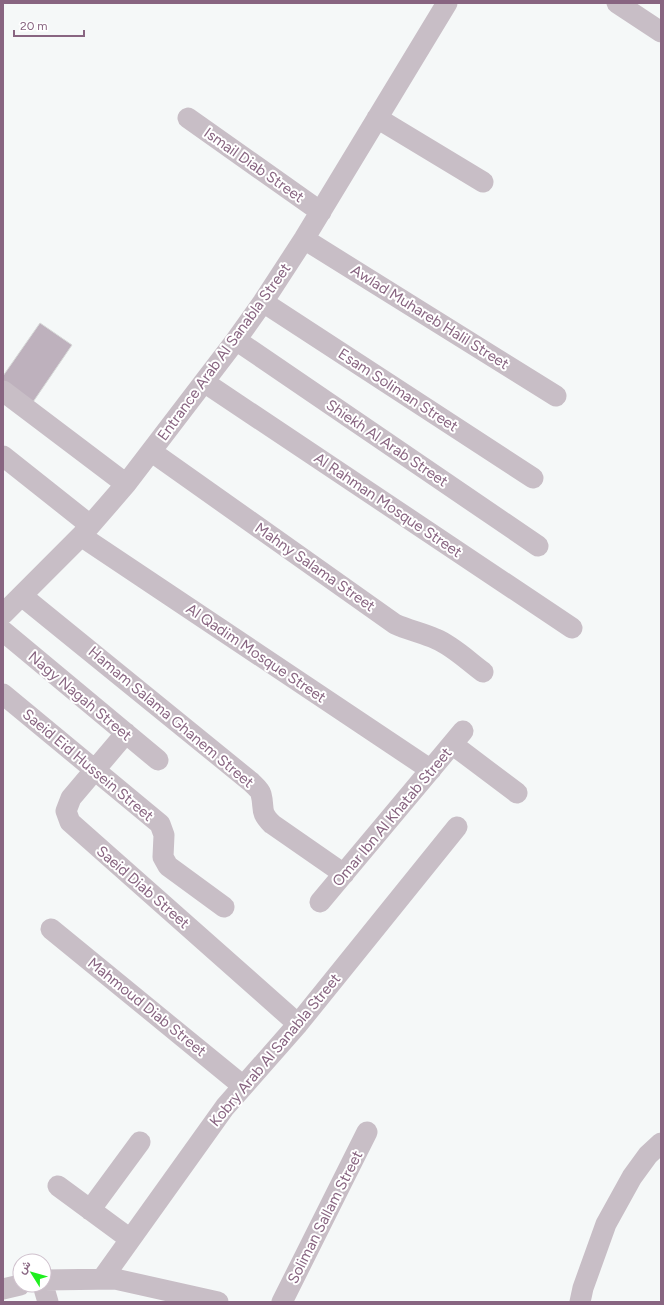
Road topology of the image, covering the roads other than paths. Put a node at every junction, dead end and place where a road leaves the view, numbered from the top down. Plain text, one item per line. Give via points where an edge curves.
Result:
1 (447, 3) edge
2 (618, 3) edge
3 (661, 32) edge
4 (188, 118) dead end
5 (377, 118) junction
6 (483, 182) dead end
7 (321, 212) junction
8 (304, 239) junction
9 (263, 302) junction
10 (236, 340) junction
11 (204, 382) junction
12 (3, 391) edge
13 (556, 396) dead end
14 (152, 452) junction
15 (3, 456) edge
16 (533, 478) dead end
17 (126, 484) junction
18 (86, 530) junction
19 (538, 546) dead end
20 (22, 596) junction
21 (3, 614) edge
22 (572, 628) dead end
23 (3, 631) edge
24 (483, 672) dead end
25 (3, 694) edge
26 (126, 733) junction
27 (158, 760) dead end
28 (94, 770) junction
29 (431, 770) junction
30 (517, 793) dead end
31 (457, 827) dead end
32 (344, 874) junction
33 (320, 902) dead end
34 (224, 907) dead end
35 (51, 929) dead end
36 (298, 1024) junction
37 (243, 1086) junction
38 (367, 1132) dead end
39 (140, 1142) dead end
40 (661, 1143) edge
41 (58, 1186) dead end
42 (90, 1210) junction
43 (130, 1239) junction
44 (102, 1279) junction
45 (52, 1280) edge
46 (218, 1302) edge
47 (282, 1302) edge
48 (580, 1302) edge

1 - 5 street, Entrance Arab Al Sanabla Street
2 - 3 street
4 - 7 street, Ismail Diab Street
5 - 6 street
5 - 7 street, Entrance Arab Al Sanabla Street
7 - 8 street, Entrance Arab Al Sanabla Street
8 - 9 street, Entrance Arab Al Sanabla Street
8 - 13 street, Awlad Muhareb Halil Street
9 - 10 street, Entrance Arab Al Sanabla Street
9 - 16 street, Esam Soliman Street
10 - 11 street, Entrance Arab Al Sanabla Street
10 - 19 street, Shiekh Al Arab Street
11 - 14 street, Entrance Arab Al Sanabla Street
11 - 22 street, Al Rahman Mosque Street
12 - 17 street
14 - 17 street, Entrance Arab Al Sanabla Street
14 - 24 street, Mahny Salama Street via 395,624 447,645
15 - 18 street, Al Qadim Mosque Street
17 - 18 street, Entrance Arab Al Sanabla Street
18 - 20 street, Entrance Arab Al Sanabla Street
18 - 29 street, Al Qadim Mosque Street
20 - 21 street, Entrance Arab Al Sanabla Street
20 - 32 street, Hamam Salama Ghanem Street via 251,782 261,793 264,816 272,824
23 - 26 street, Nagy Nagah Street
25 - 28 street, Saeid Eid Hussein Street
26 - 27 street, Nagy Nagah Street
26 - 28 street, Saeid Diab Street
28 - 34 street, Saeid Eid Hussein Street via 160,824 164,835 163,857 168,866
28 - 36 street, Saeid Diab Street via 71,798 66,811 70,822
29 - 30 street, Omar Ibn Al Khatab Street via 457,738
29 - 32 street, Omar Ibn Al Khatab Street
31 - 36 street, Kobry Arab Al Sanabla Street
32 - 33 street, Omar Ibn Al Khatab Street
35 - 37 street, Mahmoud Diab Street
36 - 37 street, Kobry Arab Al Sanabla Street
37 - 43 street, Kobry Arab Al Sanabla Street via 225,1107
38 - 47 street, Soliman Sallam Street
39 - 42 street
40 - 48 street via 648,1155 632,1177 606,1224 582,1288
41 - 42 street
42 - 43 street
43 - 44 street, Kobry Arab Al Sanabla Street
44 - 45 street
44 - 46 street via 115,1279

